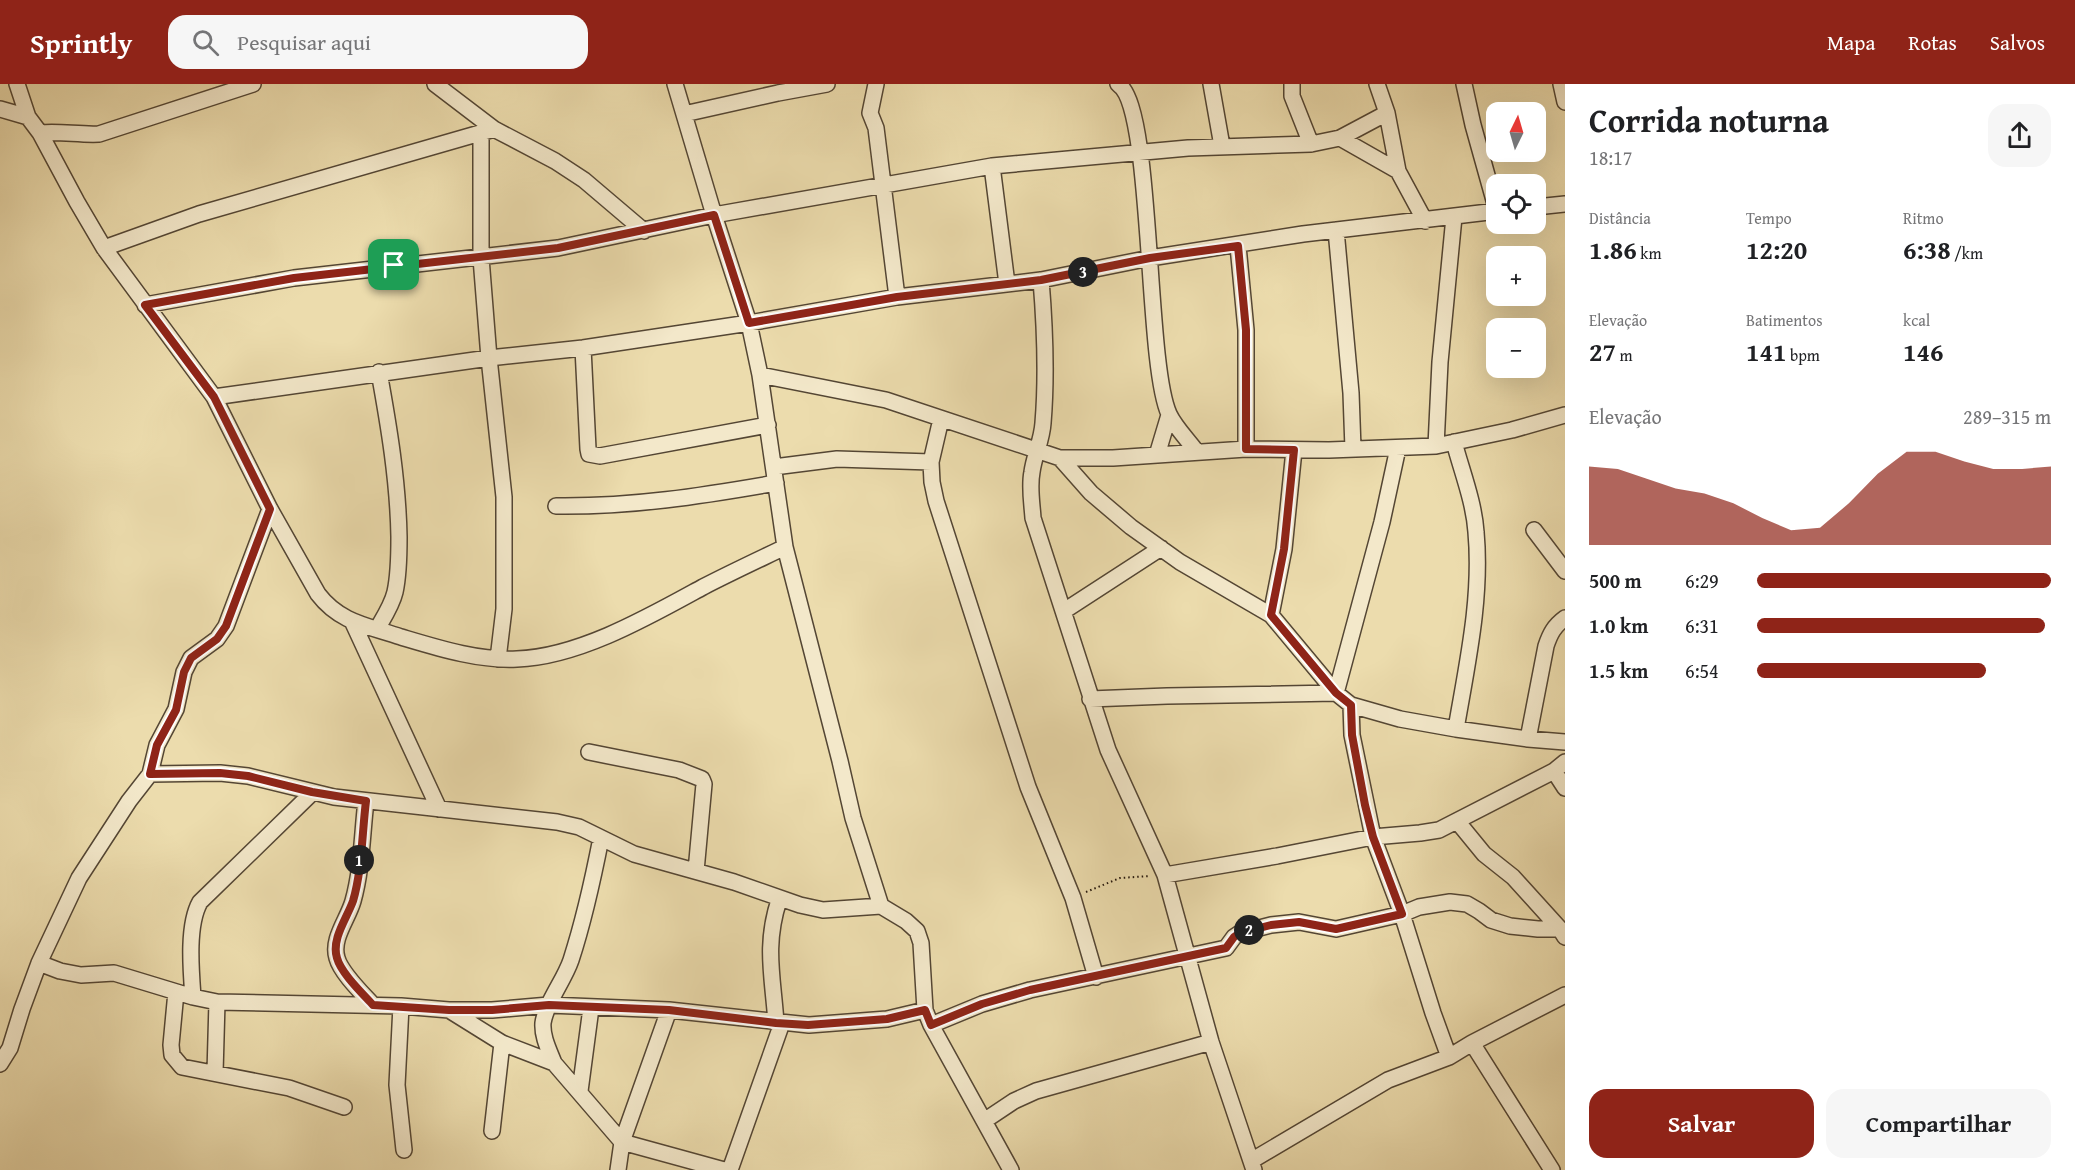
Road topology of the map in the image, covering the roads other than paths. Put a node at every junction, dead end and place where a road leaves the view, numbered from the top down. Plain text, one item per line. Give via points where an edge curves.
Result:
1 (17, 84) edge
2 (253, 84) edge
3 (435, 84) edge
4 (675, 84) edge
5 (827, 84) edge
6 (876, 84) edge
7 (1118, 84) edge
8 (1211, 84) edge
9 (1292, 84) edge
10 (1377, 84) edge
11 (1464, 84) edge
12 (1561, 84) edge
13 (777, 88) edge
14 (1565, 102) edge
15 (0, 109) edge
16 (1387, 113) junction
17 (684, 114) junction
18 (28, 117) junction
19 (487, 131) junction
20 (40, 133) junction
21 (1340, 138) junction
22 (1311, 144) junction
23 (1222, 146) junction
24 (1140, 152) junction
25 (992, 166) junction
26 (1398, 171) junction
27 (885, 184) junction
28 (1565, 204) edge
29 (1546, 206) edge
30 (714, 215) junction
31 (1454, 217) junction
32 (1425, 221) junction
33 (1336, 230) junction
34 (644, 231) junction
35 (1238, 246) junction
36 (104, 248) junction
37 (481, 258) junction
38 (1150, 258) junction
39 (1041, 280) junction
40 (1007, 284) junction
41 (897, 297) junction
42 (145, 305) junction
43 (749, 323) junction
44 (583, 348) junction
45 (489, 358) junction
46 (380, 372) junction
47 (760, 375) junction
48 (214, 397) junction
49 (1169, 415) junction
50 (1565, 416) edge
51 (941, 419) junction
52 (768, 425) junction
53 (1454, 442) junction
54 (1436, 446) junction
55 (1398, 448) junction
56 (1246, 449) junction
57 (1353, 449) junction
58 (1294, 450) junction
59 (1196, 451) junction
60 (1038, 452) junction
61 (1157, 456) junction
62 (1060, 458) junction
63 (931, 462) junction
64 (775, 475) junction
65 (556, 506) dead end
66 (270, 509) junction
67 (1534, 530) dead end
68 (785, 547) junction
69 (1161, 548) junction
70 (1565, 571) edge
71 (1064, 611) junction
72 (1271, 615) junction
73 (1565, 618) edge
74 (353, 623) junction
75 (377, 629) junction
76 (498, 659) junction
77 (1336, 693) junction
78 (1090, 699) junction
79 (1351, 705) junction
80 (1456, 729) junction
81 (1528, 739) junction
82 (1565, 742) edge
83 (589, 752) dead end
84 (1560, 767) edge
85 (150, 774) junction
86 (1565, 788) edge
87 (312, 792) junction
88 (366, 801) junction
89 (439, 809) junction
90 (1456, 822) junction
91 (1373, 837) junction
92 (601, 838) junction
93 (696, 871) junction
94 (1165, 875) junction
95 (779, 900) junction
96 (881, 906) junction
97 (1402, 914) junction
98 (1562, 933) edge
99 (1187, 956) junction
100 (39, 963) junction
101 (1096, 977) junction
102 (559, 988) junction
103 (176, 992) junction
104 (1565, 995) edge
105 (193, 997) junction
106 (218, 1002) junction
107 (373, 1005) junction
108 (549, 1005) junction
109 (401, 1006) junction
110 (565, 1006) junction
111 (591, 1008) junction
112 (449, 1010) junction
113 (669, 1010) junction
114 (925, 1010) junction
115 (779, 1023) junction
116 (931, 1025) junction
117 (1211, 1042) junction
118 (502, 1043) junction
119 (1472, 1043) junction
120 (1449, 1058) junction
121 (554, 1063) junction
122 (0, 1064) edge
123 (215, 1073) junction
124 (580, 1092) junction
125 (344, 1107) dead end
126 (984, 1121) junction
127 (492, 1131) dead end
128 (622, 1142) junction
129 (404, 1150) dead end
130 (1252, 1165) edge
131 (1006, 1168) edge
132 (618, 1170) edge
133 (724, 1170) edge
134 (730, 1170) edge
135 (1552, 1170) edge

1 - 18 street
2 - 20 street via 99,134
3 - 19 street
4 - 17 street
5 - 13 street
6 - 27 street via 870,113
7 - 24 street via 1126,91 1131,106
8 - 23 street
9 - 22 street via 1292,96
10 - 16 street
11 - 31 street via 1497,211
12 - 14 street
13 - 17 street
15 - 18 street
16 - 21 street
16 - 26 street
17 - 30 street
18 - 20 street
19 - 34 street via 555,161
19 - 36 street via 199,214
19 - 37 street
20 - 36 street
21 - 22 street
21 - 26 street
22 - 23 street
23 - 24 street
24 - 25 street
24 - 38 street
25 - 27 street
25 - 40 street
26 - 32 street
27 - 30 street
27 - 41 street
28 - 29 street
30 - 34 street
30 - 43 street
31 - 32 street
31 - 54 street
32 - 33 street
33 - 35 street
33 - 57 street
34 - 37 street
35 - 38 street
35 - 56 street via 1246,330
36 - 42 street
37 - 42 street via 294,278
37 - 45 street
38 - 39 street
38 - 49 street via 1161,380
39 - 40 street
39 - 60 street via 1046,339 1045,396
40 - 41 street
41 - 43 street
42 - 48 street
43 - 44 street
43 - 47 street
44 - 45 street
44 - 52 street via 588,449 593,456
45 - 46 street
45 - 76 street via 504,497 504,609
46 - 48 street
46 - 75 street via 395,461 399,555 395,593
47 - 51 street via 886,400
47 - 52 street
48 - 66 street
49 - 59 street
49 - 61 street
50 - 53 street
51 - 60 street
51 - 63 street
52 - 64 street
53 - 54 street
53 - 80 street via 1472,504 1478,556 1474,624
54 - 55 street
55 - 57 street
55 - 77 street
56 - 58 street
56 - 59 street
57 - 58 street
58 - 72 street via 1287,527
59 - 61 street
60 - 62 street
60 - 71 street via 1030,485 1033,518
61 - 62 street
62 - 69 street via 1091,493
63 - 64 street via 837,459
63 - 101 street via 936,501 1028,787 1073,898
64 - 65 street via 656,502
64 - 68 street
66 - 74 street via 327,607
66 - 85 street via 226,626 217,639 191,658 184,672 176,710 157,745
67 - 70 street
68 - 76 street via 649,617 568,651 544,657
68 - 96 street via 853,818
69 - 71 street
69 - 72 street
71 - 78 street
72 - 77 street
73 - 81 street via 1557,624 1546,646
74 - 75 street
74 - 89 street
75 - 76 street via 425,644
77 - 78 street
77 - 79 street
78 - 94 street via 1108,750
79 - 80 street
79 - 91 street via 1355,754
80 - 81 street
81 - 82 street
83 - 93 street via 679,770 702,779
84 - 86 street
84 - 90 street
85 - 87 street via 248,776
85 - 100 street via 79,878
87 - 88 street
87 - 105 street via 195,910
88 - 89 street
88 - 107 street via 355,893 336,949 342,967
89 - 92 street via 557,822
90 - 91 street via 1439,830
90 - 98 street via 1484,854 1513,876
91 - 94 street
91 - 97 street
92 - 93 street via 634,854
92 - 102 street via 571,960
93 - 95 street
94 - 99 street
95 - 96 street via 823,910
95 - 115 street via 770,934 770,962
96 - 114 street via 917,931
97 - 98 street via 1427,905 1459,902 1510,926
97 - 99 street via 1336,929 1299,922 1271,925 1240,933 1226,948
97 - 120 street
99 - 101 street
99 - 117 street
100 - 103 street via 81,975 114,973
100 - 122 street via 10,1048
101 - 116 street via 1030,990
102 - 108 street
102 - 110 street
103 - 105 street
103 - 123 street via 172,1055 182,1067
104 - 119 street
105 - 106 street
106 - 107 street
106 - 123 street
107 - 109 street
108 - 110 street
108 - 112 street
108 - 121 street via 543,1030
109 - 112 street
109 - 129 street via 397,1085
110 - 111 street
111 - 113 street
111 - 124 street
112 - 118 street
113 - 115 street
113 - 128 street
114 - 115 street via 855,1023
114 - 116 street
115 - 134 street
116 - 126 street
117 - 126 street via 1036,1091
117 - 130 street
118 - 121 street
118 - 127 street
119 - 120 street
119 - 135 street
120 - 130 street via 1388,1080
121 - 124 street
123 - 125 street via 289,1088
124 - 128 street
126 - 131 street
128 - 132 street
128 - 133 street

